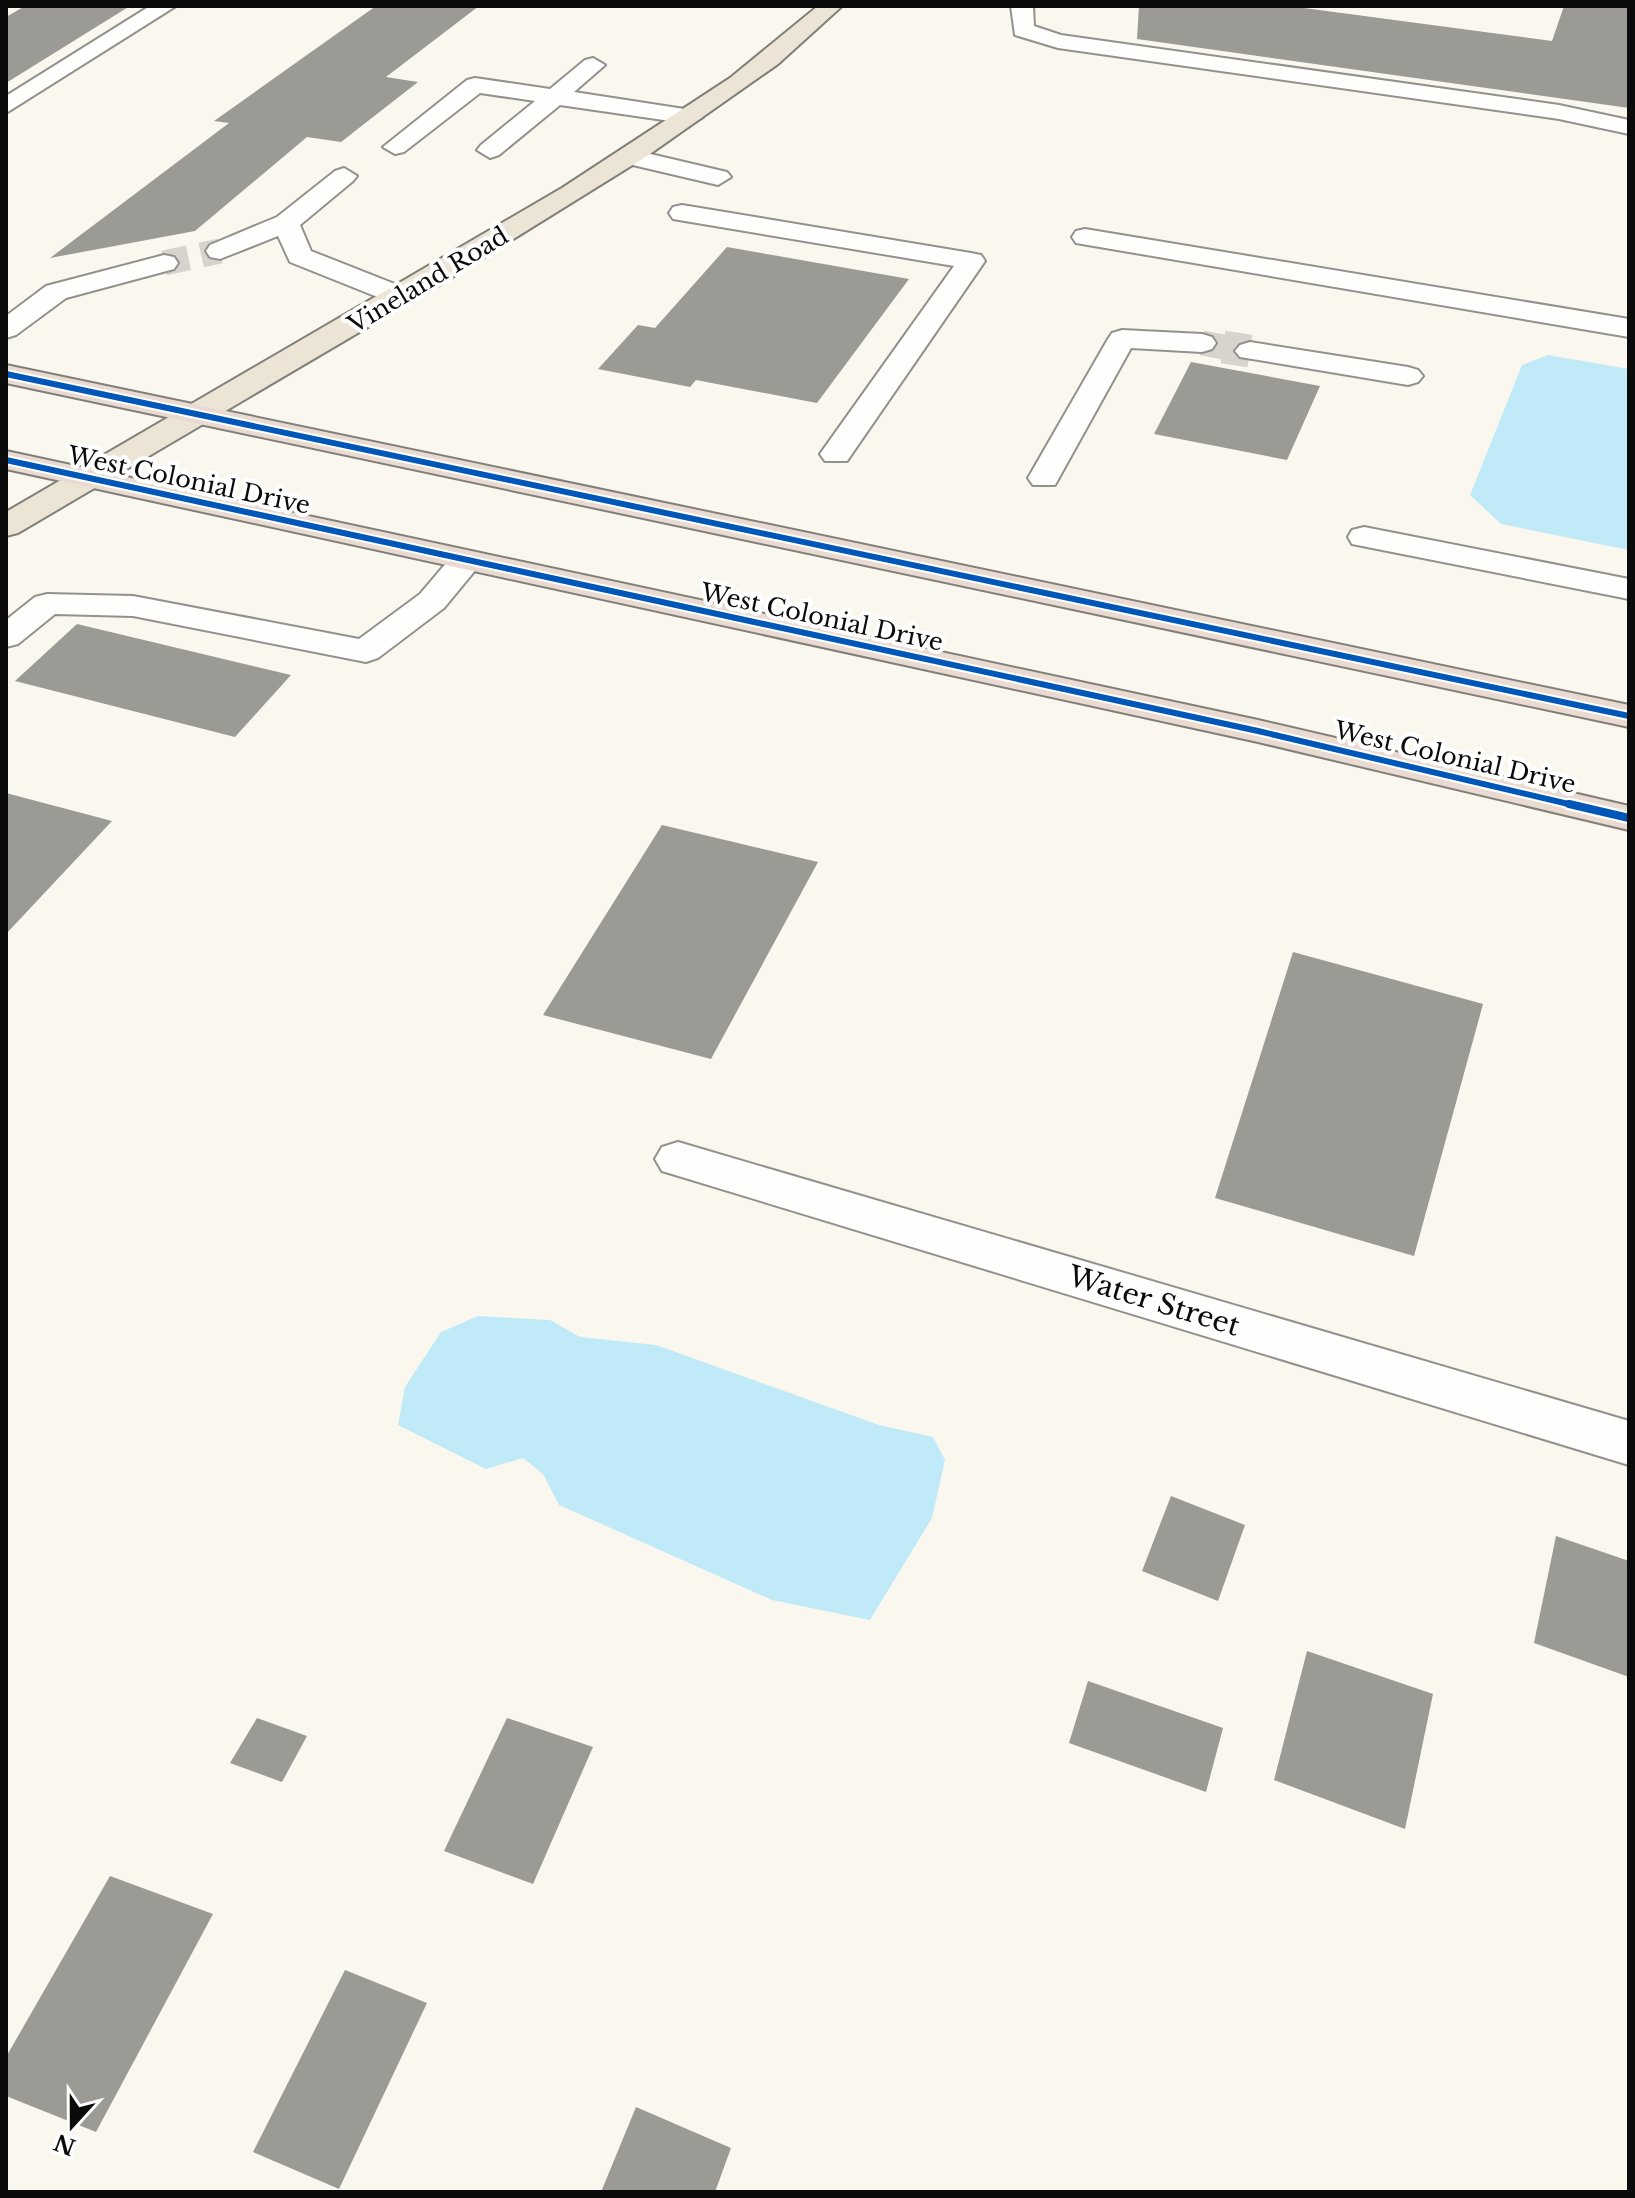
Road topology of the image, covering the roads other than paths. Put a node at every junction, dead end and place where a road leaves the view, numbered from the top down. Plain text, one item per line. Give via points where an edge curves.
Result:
1 (165, 6) edge
2 (831, 6) edge
3 (1022, 6) edge
4 (593, 65) dead end
5 (445, 80) dead end
6 (475, 85) junction
7 (556, 96) junction
8 (6, 106) edge
9 (691, 117) junction
10 (1629, 127) edge
11 (395, 147) dead end
12 (490, 150) dead end
13 (629, 157) junction
14 (344, 176) dead end
15 (718, 177) dead end
16 (682, 213) dead end
17 (286, 223) junction
18 (1085, 237) dead end
19 (220, 251) tunnel mouth
20 (164, 263) tunnel mouth
21 (400, 296) junction
22 (1629, 328) edge
23 (6, 329) edge
24 (1202, 343) tunnel mouth
25 (1250, 351) tunnel mouth
26 (6, 374) edge
27 (1408, 376) dead end
28 (198, 414) junction
29 (836, 454) dead end
30 (6, 460) edge
31 (88, 478) junction
32 (1044, 478) dead end
33 (6, 526) edge
34 (1364, 537) dead end
35 (465, 562) junction
36 (1629, 589) edge
37 (6, 637) edge
38 (1629, 716) edge
39 (1258, 731) junction
40 (1629, 789) edge
41 (1629, 818) edge
42 (678, 1159) dead end
43 (1629, 1443) edge

1 - 8 street
2 - 9 main road, Vineland Road via 757,71
3 - 10 street via 1023,30 1058,41 1559,112
4 - 7 street
5 - 6 street
6 - 7 street
6 - 11 street
7 - 9 street
7 - 12 street
9 - 13 main road, Vineland Road
13 - 15 street
13 - 21 main road, Vineland Road
14 - 17 street
16 - 29 street via 971,261
17 - 19 street
17 - 21 street via 300,256
18 - 22 street
20 - 23 street via 56,292
21 - 28 main road, Vineland Road
24 - 32 street via 1122,339
25 - 27 street
26 - 28 highway
28 - 31 main road, Vineland Road
28 - 38 highway
30 - 31 highway, West Colonial Drive
31 - 33 main road, Vineland Road
31 - 35 highway, West Colonial Drive
34 - 36 street
35 - 37 street via 432,601 366,651 133,606 47,604
35 - 39 highway, West Colonial Drive
39 - 40 highway
39 - 41 highway, West Colonial Drive
42 - 43 street, Water Street

